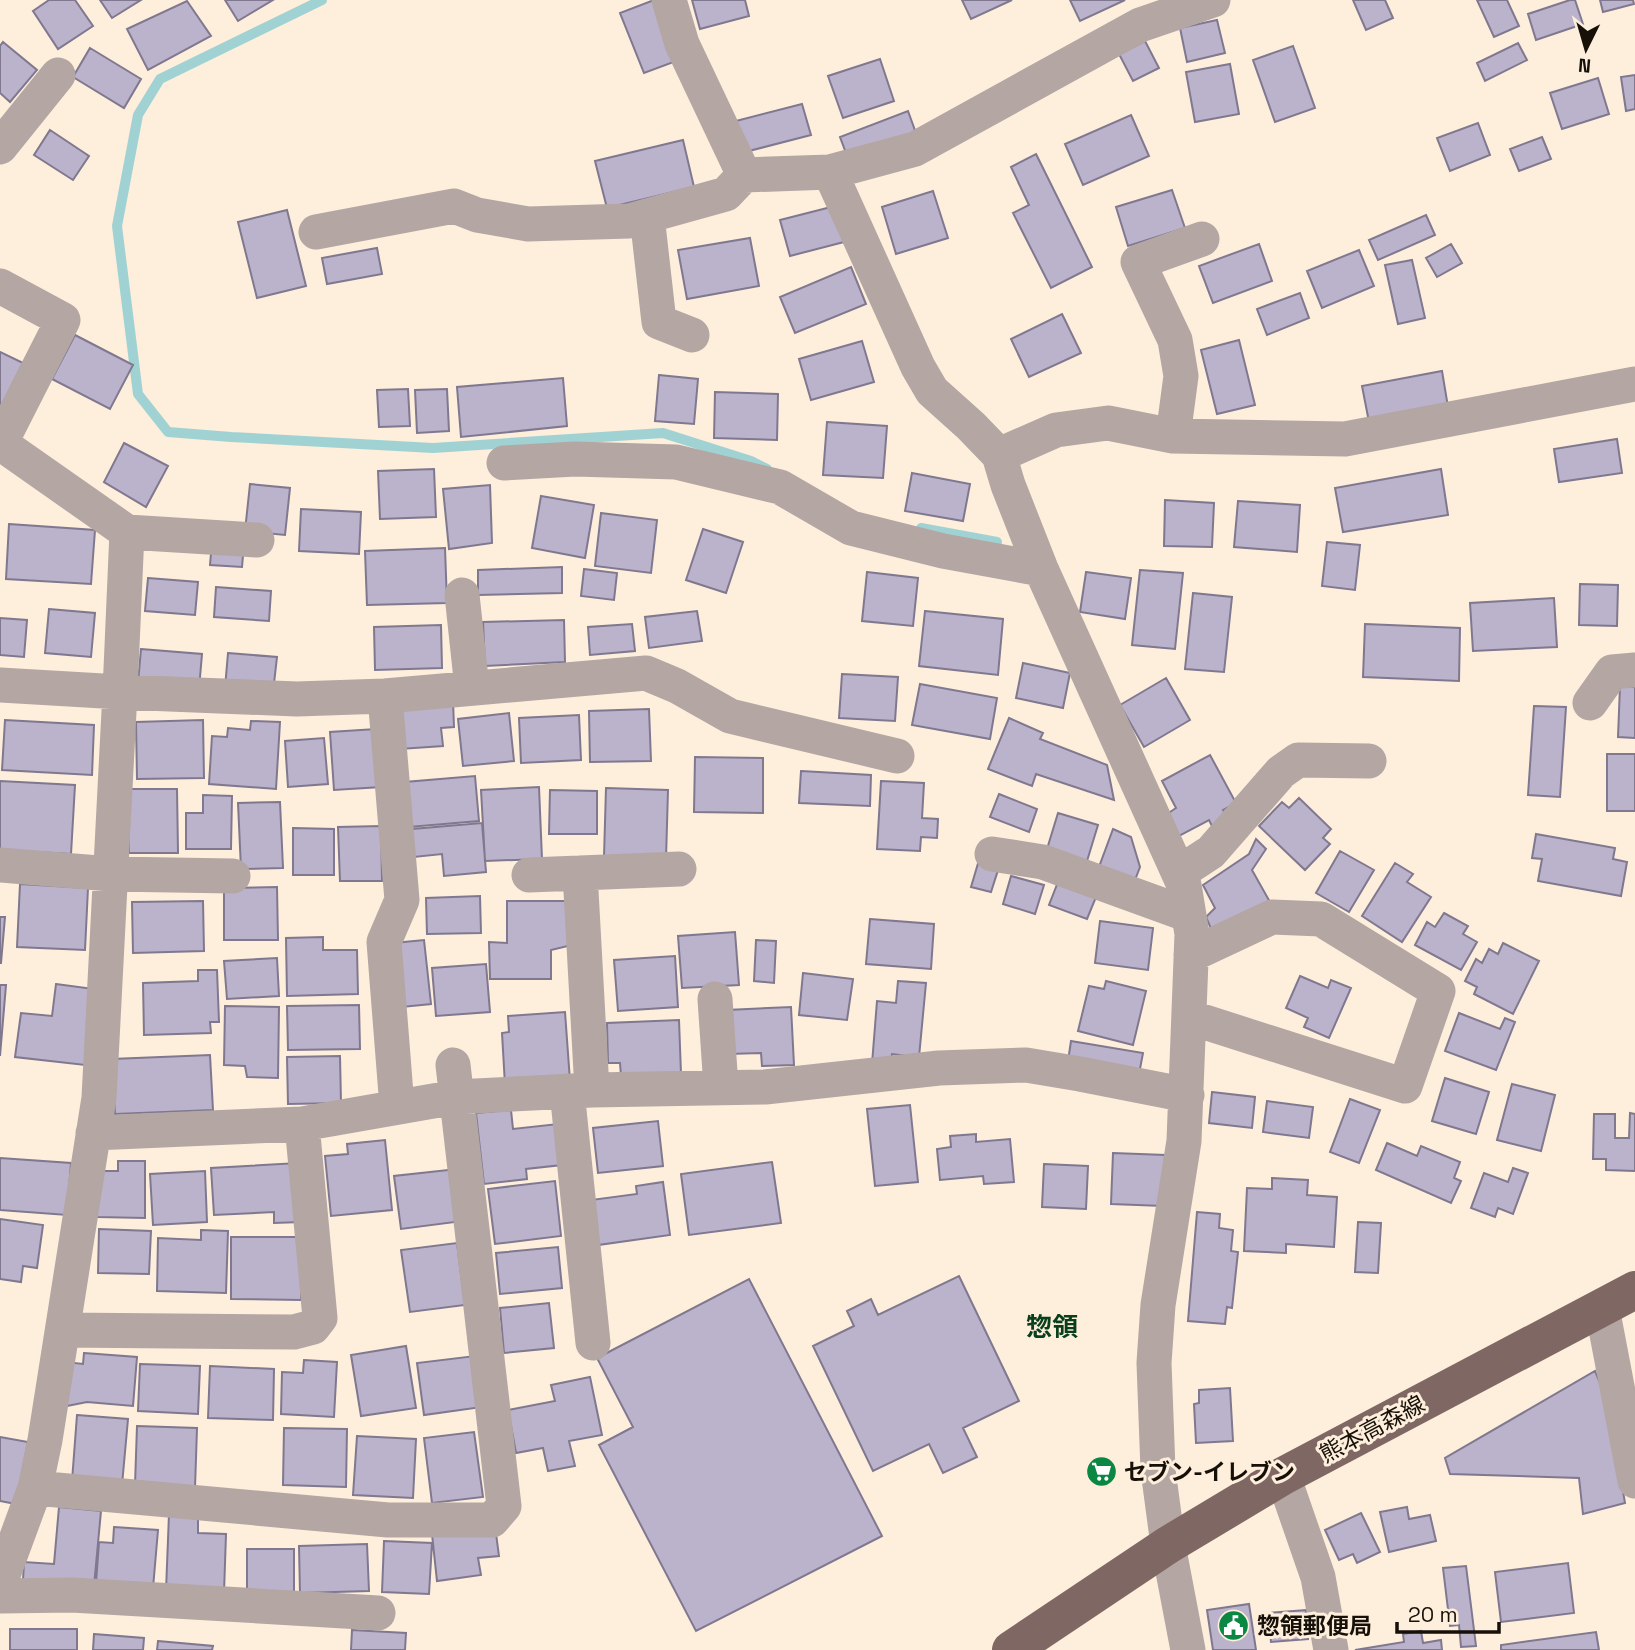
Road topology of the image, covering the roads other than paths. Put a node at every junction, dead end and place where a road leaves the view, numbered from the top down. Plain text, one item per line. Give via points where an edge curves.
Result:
1 (669, 0) edge
2 (1213, 0) edge
3 (58, 75) dead end
4 (0, 147) edge
5 (830, 172) junction
6 (744, 175) junction
7 (647, 216) junction
8 (316, 232) dead end
9 (1202, 239) dead end
10 (0, 286) edge
11 (692, 335) dead end
12 (1635, 384) edge
13 (1173, 436) junction
14 (0, 443) edge
15 (999, 455) junction
16 (504, 463) dead end
17 (127, 532) junction
18 (257, 540) dead end
19 (1041, 569) junction
20 (462, 595) dead end
21 (1635, 670) edge
22 (0, 685) edge
23 (472, 688) junction
24 (120, 692) junction
25 (385, 696) junction
26 (1590, 703) dead end
27 (897, 756) dead end
28 (1369, 761) dead end
29 (992, 854) dead end
30 (0, 865) edge
31 (679, 869) dead end
32 (580, 873) junction
33 (1179, 873) junction
34 (111, 874) junction
35 (528, 875) dead end
36 (233, 876) dead end
37 (1189, 915) junction
38 (1191, 955) junction
39 (715, 999) dead end
40 (1189, 1017) junction
41 (454, 1081) junction
42 (721, 1087) junction
43 (580, 1091) junction
44 (1186, 1095) junction
45 (397, 1107) junction
46 (302, 1124) junction
47 (93, 1133) junction
48 (1635, 1290) edge
49 (1602, 1308) junction
50 (63, 1330) junction
51 (593, 1343) dead end
52 (1283, 1476) junction
53 (1635, 1481) edge
54 (35, 1488) junction
55 (12, 1518) edge
56 (1168, 1545) junction
57 (0, 1583) edge
58 (0, 1595) edge
59 (378, 1613) dead end
60 (1011, 1650) edge
61 (1188, 1650) edge
62 (1331, 1650) edge

1 - 6 street via 682,44
2 - 5 street via 1140,25 915,149
3 - 4 street
5 - 6 street
5 - 15 street via 932,391
6 - 7 street via 726,194
7 - 8 street via 629,221 528,224 454,206
7 - 11 street via 659,323
9 - 13 street via 1138,262 1175,340 1181,376
10 - 14 street via 63,320
12 - 13 street via 1345,439
13 - 15 street via 1108,423 1056,430
14 - 17 street
15 - 19 street
16 - 19 street via 575,459 676,462 780,488 852,528
17 - 18 street
17 - 24 street
19 - 33 street
20 - 23 street
21 - 26 street via 1612,672
22 - 24 street
23 - 25 street
23 - 27 street via 646,673 730,716
24 - 25 street via 297,699
24 - 34 street
25 - 45 street via 402,900 384,942
28 - 33 street via 1298,760 1281,772 1211,852
29 - 37 street via 1043,862
30 - 34 street
31 - 32 street
32 - 35 street
32 - 43 street
33 - 37 street
34 - 36 street
34 - 47 street via 99,1098
37 - 38 street
38 - 40 street
38 - 40 street via 1272,918 1321,919 1438,991 1405,1086
39 - 42 street
40 - 44 street
41 - 43 street
41 - 45 street
41 - 54 street via 504,1506 492,1520 388,1520
42 - 43 street
42 - 44 street via 1026,1065
43 - 51 street
44 - 56 street via 1154,1363 1158,1471
45 - 46 street
46 - 47 street
46 - 50 street via 320,1318 313,1327 294,1332
47 - 50 street
48 - 49 main road, 熊本高森線
49 - 52 main road, 熊本高森線
49 - 53 street
50 - 54 street
52 - 56 main road, 熊本高森線
52 - 62 street via 1318,1577
54 - 55 street
55 - 57 street
56 - 60 main road, 熊本高森線
56 - 61 street
58 - 59 street

